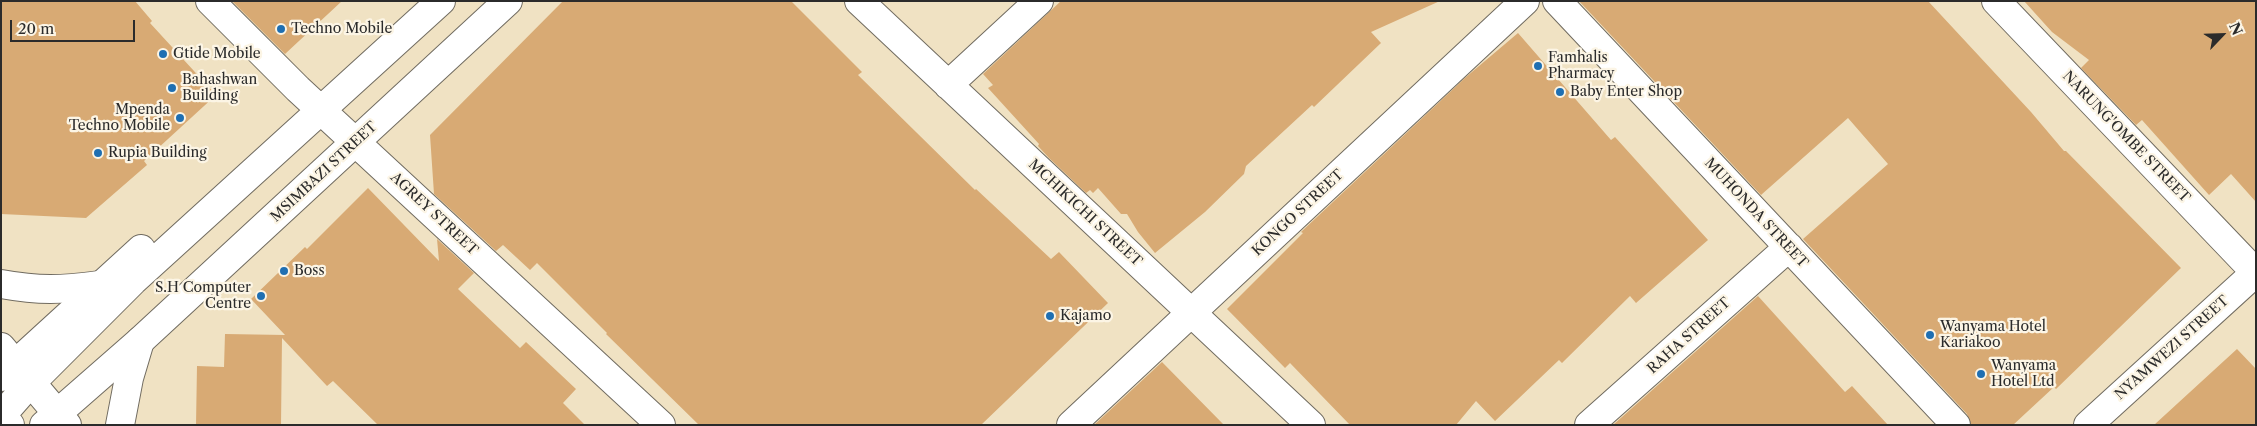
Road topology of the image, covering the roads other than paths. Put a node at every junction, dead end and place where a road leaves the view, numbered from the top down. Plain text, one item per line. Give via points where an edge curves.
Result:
1 (210, 1) edge
2 (415, 1) edge
3 (442, 1) edge
4 (488, 1) edge
5 (508, 1) edge
6 (859, 1) edge
7 (1039, 1) edge
8 (1525, 1) edge
9 (1557, 1) edge
10 (1996, 1) edge
11 (948, 85) junction
12 (317, 105) junction
13 (352, 138) junction
14 (1789, 247) junction
15 (2256, 272) edge
16 (1, 284) edge
17 (100, 285) junction
18 (1191, 312) junction
19 (140, 341) junction
20 (12, 368) edge
21 (1, 416) edge
22 (55, 417) edge
23 (10, 425) edge
24 (32, 425) edge
25 (120, 425) edge
26 (661, 425) edge
27 (1071, 425) edge
28 (1311, 425) edge
29 (1589, 425) edge
30 (1956, 425) edge
31 (2088, 425) edge

1 - 12 street, AGREY STREET
2 - 12 street
3 - 12 street
4 - 13 street
5 - 13 street, MSIMBAZI STREET
6 - 11 street, MCHIKICHI STREET
7 - 11 street
8 - 18 street, KONGO STREET
9 - 14 street, MUHONDA STREET
10 - 15 street, NARUNG'OMBE STREET
11 - 18 street, MCHIKICHI STREET
12 - 13 street, AGREY STREET
12 - 17 street
12 - 20 street via 133,281
13 - 19 street, MSIMBAZI STREET
13 - 22 street via 261,209
13 - 26 street, AGREY STREET
14 - 29 street, RAHA STREET
14 - 30 street, MUHONDA STREET
15 - 31 street, NYAMWEZI STREET
16 - 17 street via 33,290
17 - 20 street
18 - 27 street, KONGO STREET
18 - 28 street, MCHIKICHI STREET
19 - 22 street, MSIMBAZI STREET
19 - 25 street
20 - 21 street
20 - 22 street
21 - 23 street
22 - 24 street

